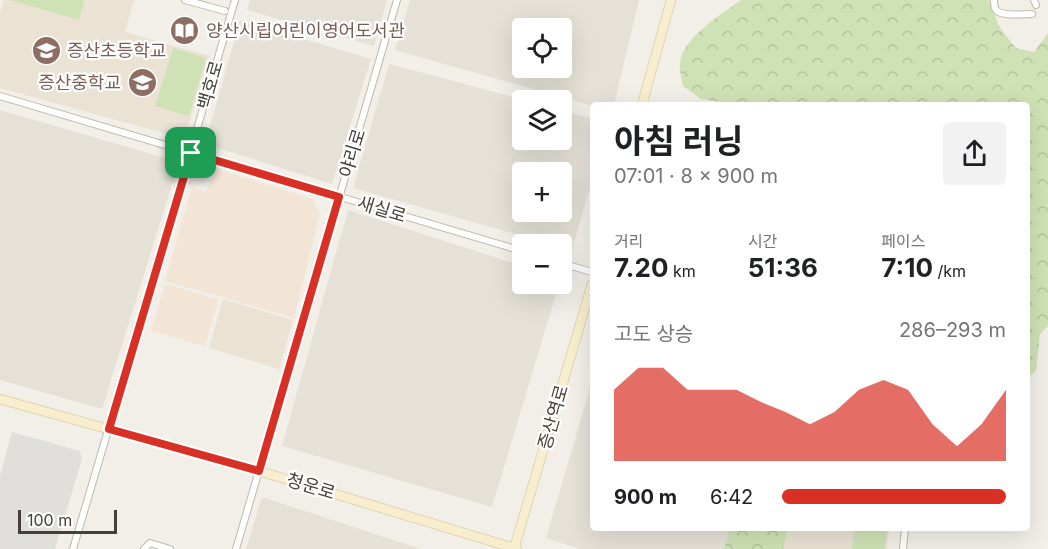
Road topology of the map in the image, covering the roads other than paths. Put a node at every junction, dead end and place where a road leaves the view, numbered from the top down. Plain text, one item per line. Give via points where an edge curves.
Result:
1 (185, 0) edge
2 (235, 0) edge
3 (398, 0) edge
4 (671, 0) edge
5 (994, 0) edge
6 (225, 11) dead end
7 (1032, 14) dead end
8 (0, 96) edge
9 (643, 102) edge
10 (191, 153) junction
11 (339, 197) junction
12 (512, 248) edge
13 (572, 266) edge
14 (590, 271) edge
15 (590, 291) edge
16 (0, 399) edge
17 (109, 429) junction
18 (259, 471) junction
19 (904, 531) edge
20 (74, 549) edge
21 (144, 549) edge
22 (170, 549) edge
23 (236, 549) edge
24 (515, 549) edge
25 (903, 549) edge

1 - 6 street
2 - 10 street, 백호로
3 - 11 street, 야리로
4 - 9 street
5 - 7 street via 998,12
8 - 10 street, 새실로
10 - 11 street, 새실로
10 - 17 street, 백호로
11 - 12 street, 새실로
11 - 18 street, 야리로
13 - 14 street
15 - 24 street, 증산역로
16 - 17 street, 청운로
17 - 18 street, 청운로
17 - 20 street, 백호로
18 - 23 street, 야리로
18 - 24 street, 청운로
19 - 25 street
21 - 22 street via 150,543

